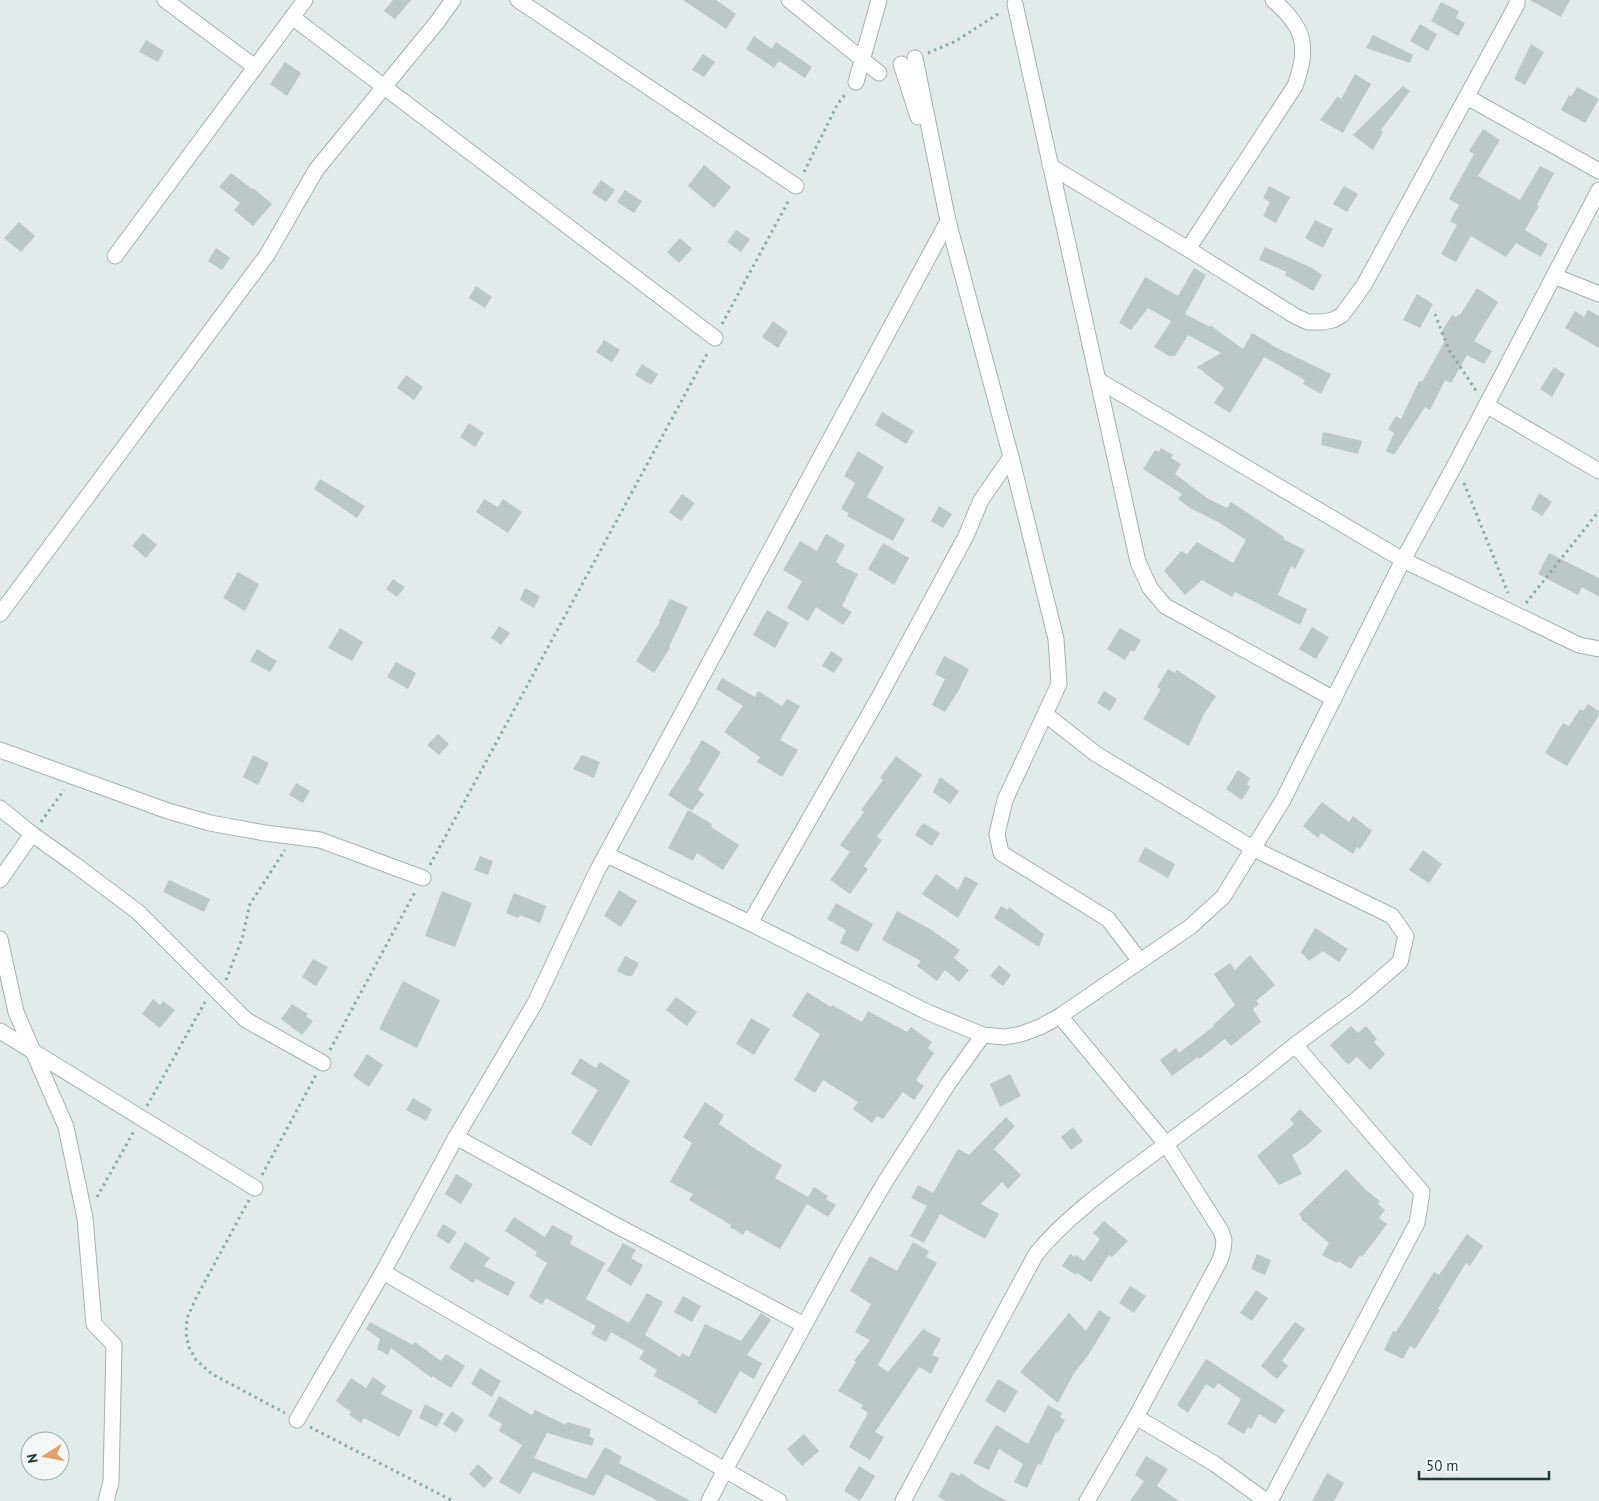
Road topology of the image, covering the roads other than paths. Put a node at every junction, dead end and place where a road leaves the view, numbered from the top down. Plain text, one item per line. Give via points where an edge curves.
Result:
1 (165, 0) edge
2 (305, 0) edge
3 (453, 0) edge
4 (518, 0) edge
5 (789, 0) edge
6 (879, 0) edge
7 (1273, 0) edge
8 (1517, 0) edge
9 (1015, 4) road end
10 (292, 18) junction
11 (255, 68) junction
12 (879, 73) dead end
13 (856, 82) road end
14 (384, 88) junction
15 (1467, 97) junction
16 (1050, 166) junction
17 (1599, 171) edge
18 (796, 186) road end
19 (1599, 190) edge
20 (948, 222) junction
21 (1188, 249) junction
22 (116, 256) dead end
23 (1554, 276) junction
24 (1599, 294) edge
25 (715, 338) road end
26 (1098, 380) junction
27 (1486, 405) junction
28 (1011, 457) junction
29 (1599, 471) edge
30 (791, 494) dead end
31 (1403, 560) junction
32 (0, 614) edge
33 (1599, 649) edge
34 (1334, 699) junction
35 (1045, 714) junction
36 (0, 750) edge
37 (0, 808) edge
38 (32, 834) junction
39 (1254, 849) junction
40 (607, 855) junction
41 (423, 878) road end
42 (0, 880) edge
43 (750, 923) junction
44 (0, 939) edge
45 (1140, 961) junction
46 (1060, 1016) junction
47 (0, 1031) edge
48 (983, 1035) junction
49 (1295, 1045) junction
50 (32, 1051) junction
51 (323, 1063) road end
52 (456, 1137) junction
53 (1166, 1144) junction
54 (255, 1188) road end
55 (383, 1272) junction
56 (804, 1325) junction
57 (1136, 1417) junction
58 (297, 1420) road end
59 (725, 1470) junction
60 (106, 1501) edge
61 (709, 1501) edge
62 (779, 1501) edge
63 (903, 1501) edge
64 (1088, 1501) edge
65 (1266, 1501) edge
66 (1270, 1501) edge

1 - 11 street
2 - 10 street
3 - 14 street
4 - 18 street
5 - 12 street
6 - 13 street
7 - 21 street via 1298,28 1304,54 1301,70 1295,86
8 - 15 street
9 - 16 street
10 - 11 street
10 - 14 street
11 - 22 street
14 - 25 street
14 - 32 street via 316,170 267,255
15 - 17 street
15 - 21 street via 1364,285 1342,315 1333,320 1308,322 1295,316
16 - 21 street
16 - 26 street
19 - 23 street
20 - 28 street
20 - 30 street via 908,61 955,228
20 - 40 street
23 - 24 street
23 - 27 street
26 - 31 street
26 - 34 street via 1138,562 1150,588 1165,606
27 - 29 street
27 - 31 street
28 - 35 street via 1056,639 1059,684
28 - 43 street via 981,500 966,536 878,699
31 - 33 street via 1579,645
31 - 34 street
34 - 39 street via 1284,800
35 - 39 street via 1096,754
35 - 45 street via 1005,800 997,834 1001,853 1108,919
36 - 41 street via 168,811 210,823 320,840
37 - 38 street
38 - 42 street
38 - 51 street via 138,912 246,1020
39 - 45 street via 1223,897 1190,927
39 - 49 street via 1392,916 1406,936 1400,962
40 - 43 street
40 - 52 street via 535,1003
43 - 48 street via 927,1012
44 - 50 street via 16,1012
45 - 46 street
46 - 48 street via 1021,1034 1005,1037
46 - 53 street
47 - 50 street
48 - 56 street via 885,1182
49 - 53 street
49 - 66 street via 1422,1192 1417,1224
50 - 54 street
50 - 60 street via 66,1127 86,1218 94,1324 114,1345 111,1482
52 - 55 street
52 - 56 street
53 - 57 street via 1221,1231 1223,1250
53 - 63 street via 1069,1220 1036,1254
55 - 58 street
55 - 59 street
56 - 59 street
57 - 64 street
57 - 65 street via 1215,1464
59 - 61 street
59 - 62 street

